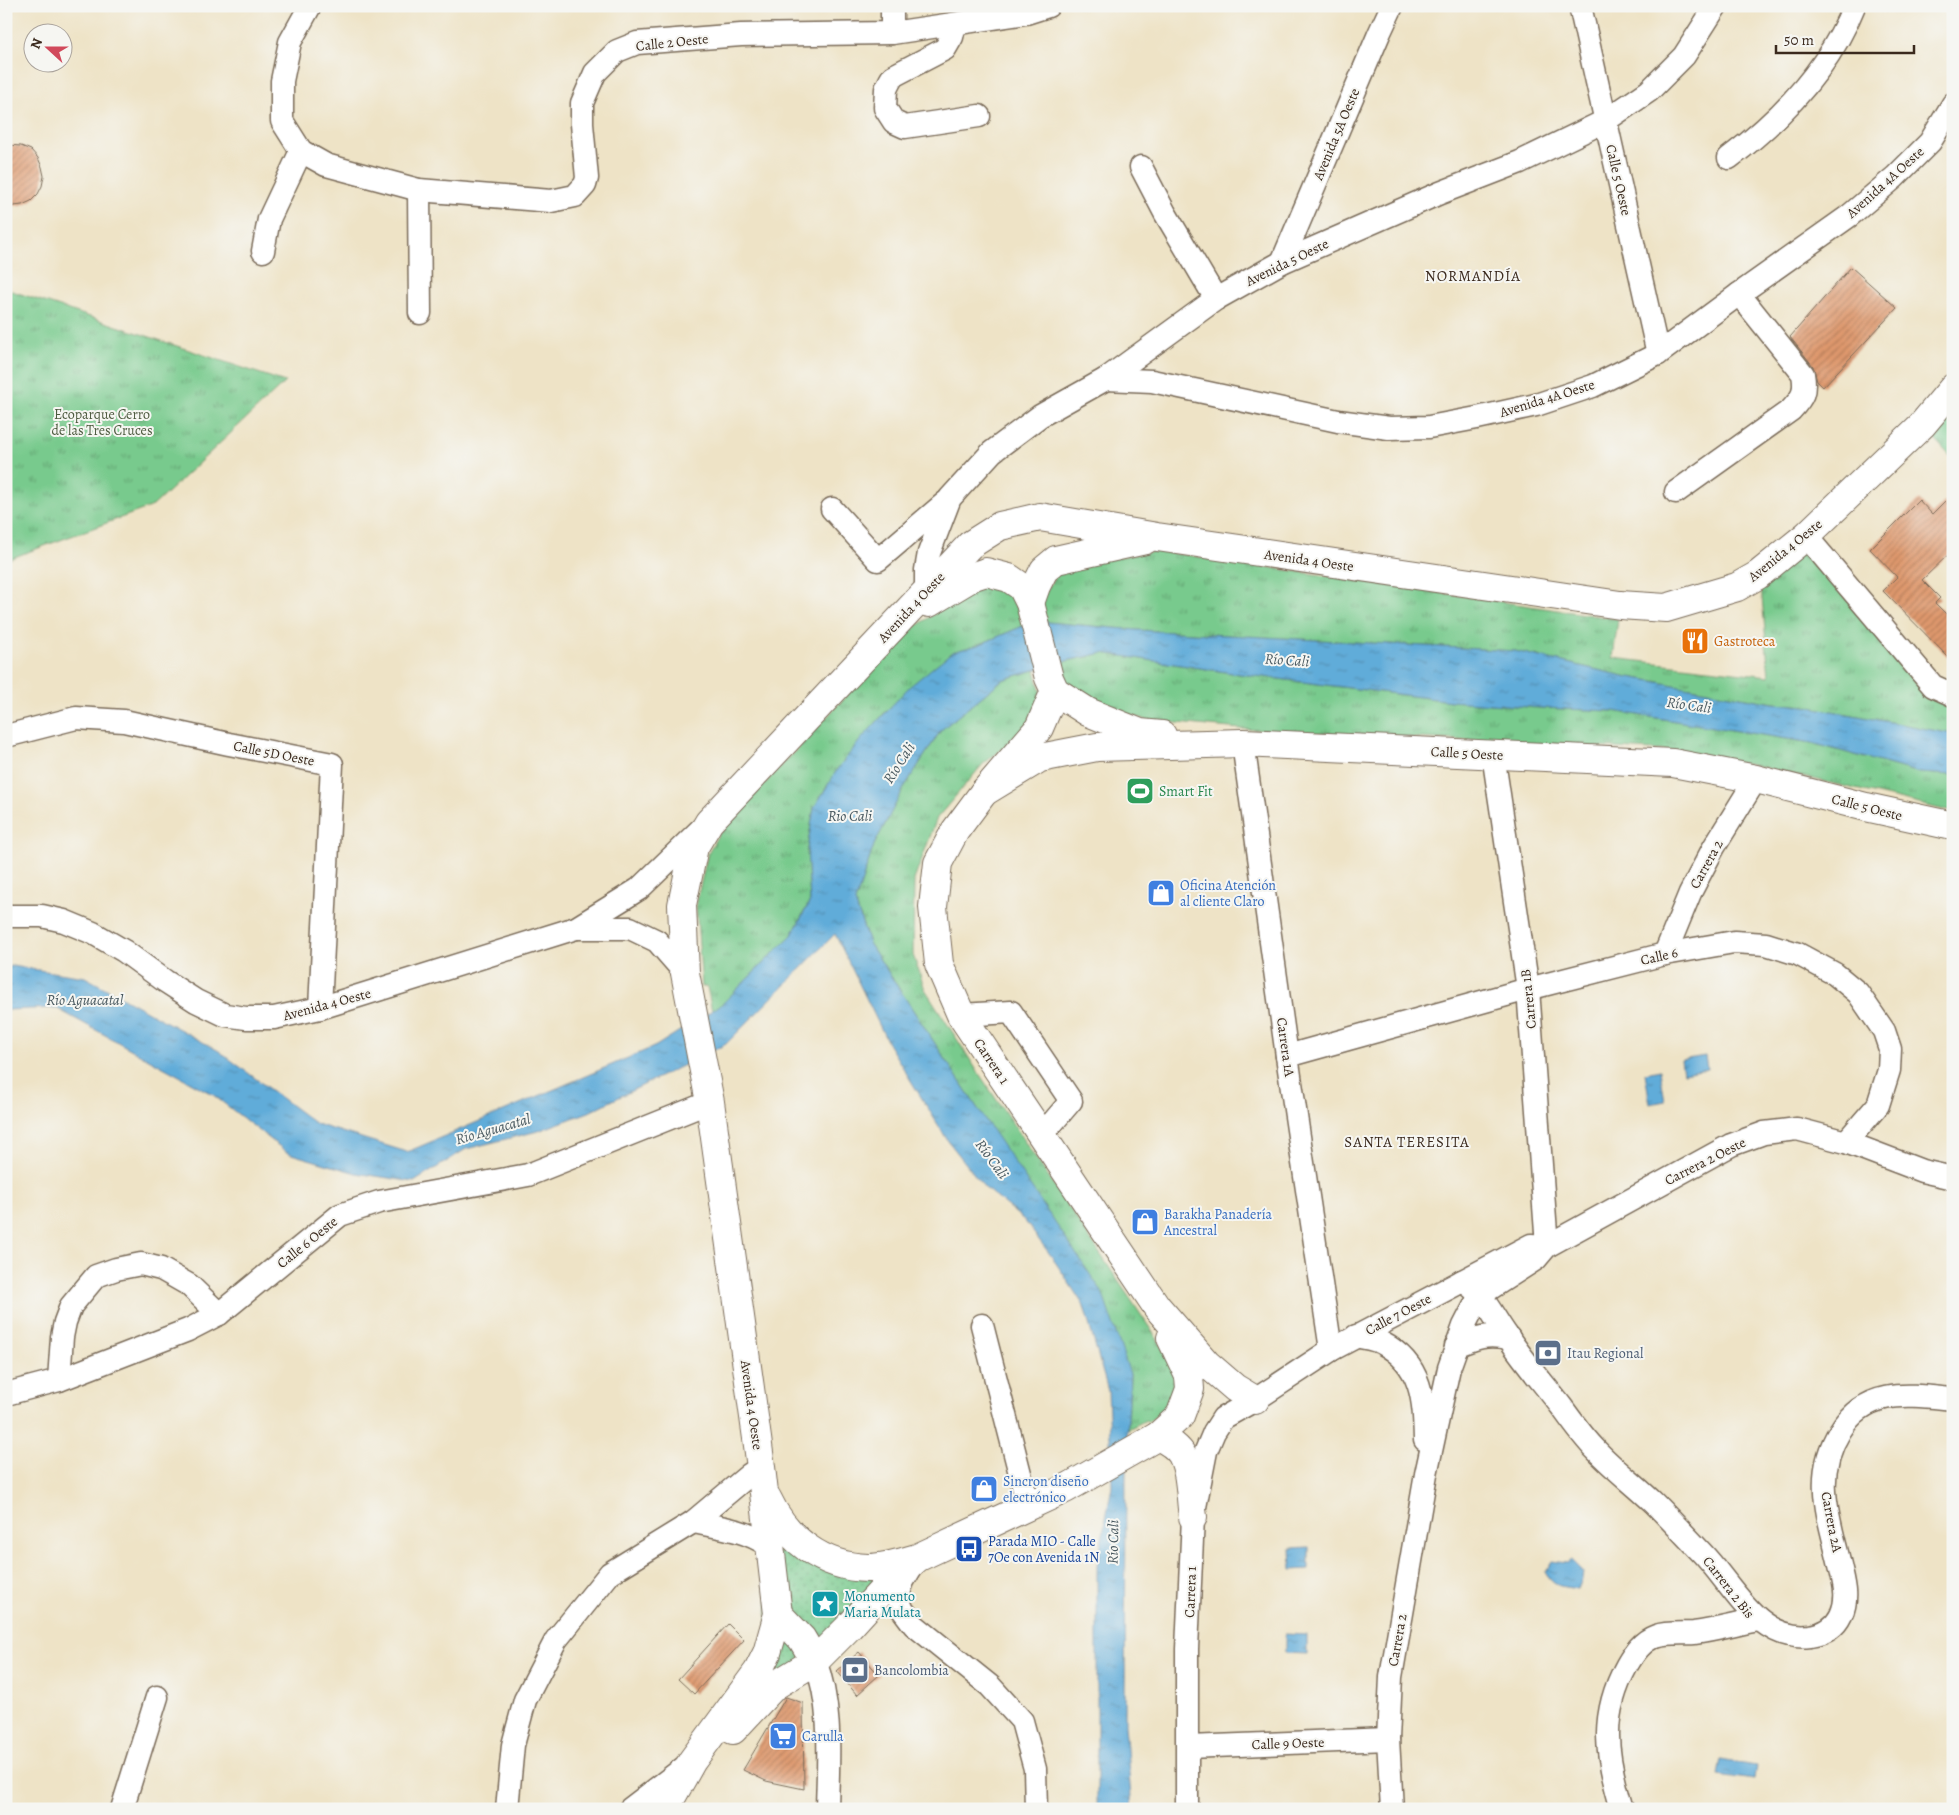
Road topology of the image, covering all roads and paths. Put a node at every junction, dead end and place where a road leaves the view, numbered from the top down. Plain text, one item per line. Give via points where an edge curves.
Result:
1 (310, 6) edge
2 (892, 6) edge
3 (1048, 6) edge
4 (1392, 6) edge
5 (1580, 6) edge
6 (1716, 6) edge
7 (1854, 6) edge
8 (955, 24) junction
9 (892, 33) junction
10 (1953, 104) edge
11 (979, 116) dead end
12 (1605, 121) junction
13 (301, 151) junction
14 (1729, 158) dead end
15 (1141, 167) dead end
16 (419, 190) junction
17 (263, 251) dead end
18 (1282, 262) junction
19 (1739, 294) junction
20 (1216, 299) junction
21 (420, 313) dead end
22 (1658, 354) junction
23 (1106, 379) junction
24 (1953, 388) edge
25 (1676, 492) dead end
26 (950, 498) junction
27 (832, 509) dead end
28 (1806, 536) junction
29 (1157, 537) junction
30 (926, 591) junction
31 (1031, 608) junction
32 (892, 628) junction
33 (1052, 684) junction
34 (1953, 695) edge
35 (6, 736) edge
36 (1244, 744) junction
37 (1492, 754) junction
38 (1756, 778) junction
39 (984, 792) junction
40 (709, 822) junction
41 (1953, 826) edge
42 (6, 916) edge
43 (576, 928) junction
44 (1665, 954) junction
45 (688, 982) junction
46 (1528, 989) junction
47 (320, 1008) junction
48 (961, 1015) junction
49 (1287, 1056) junction
50 (708, 1089) junction
51 (1042, 1135) junction
52 (1846, 1142) junction
53 (1953, 1178) edge
54 (1548, 1246) junction
55 (1462, 1281) junction
56 (1480, 1295) junction
57 (1157, 1307) junction
58 (220, 1314) junction
59 (982, 1325) dead end
60 (1356, 1336) junction
61 (1508, 1338) junction
62 (1456, 1346) junction
63 (1331, 1350) junction
64 (59, 1380) junction
65 (6, 1394) edge
66 (1953, 1399) edge
67 (1255, 1400) junction
68 (1153, 1438) junction
69 (761, 1467) junction
70 (1426, 1474) junction
71 (1028, 1505) junction
72 (1193, 1517) junction
73 (693, 1522) junction
74 (769, 1546) junction
75 (917, 1558) junction
76 (778, 1614) junction
77 (1758, 1620) junction
78 (814, 1661) junction
79 (157, 1697) dead end
80 (1388, 1739) junction
81 (1188, 1747) junction
82 (692, 1761) junction
83 (122, 1809) edge
84 (507, 1809) edge
85 (630, 1809) edge
86 (667, 1809) edge
87 (827, 1809) edge
88 (1036, 1809) edge
89 (1187, 1809) edge
90 (1392, 1809) edge
91 (1622, 1809) edge

1 - 13 street via 290,42 282,81 282,121
2 - 9 street
3 - 8 street, Calle 2 Oeste via 1026,13
4 - 18 street, Avenida 5A Oeste
5 - 12 street, Calle 5 Oeste
6 - 12 street, Avenida 5 Oeste via 1684,56 1649,91
7 - 14 street via 1828,57 1805,89 1759,135
8 - 9 street, Calle 2 Oeste
8 - 11 street via 945,49 893,76 886,89 885,108 894,122 905,128
9 - 16 street, Calle 2 Oeste via 740,35 637,43 618,51 595,73 582,103 587,178 575,196 552,201
10 - 19 street, Avenida 4A Oeste via 1930,142 1895,177 1849,216
12 - 18 street, Avenida 5 Oeste via 1520,162
12 - 22 street, Calle 5 Oeste
13 - 16 street, Calle 2 Oeste via 326,165
13 - 17 street via 268,218
15 - 20 street
16 - 21 street
18 - 20 street, Avenida 5 Oeste
19 - 22 street, Avenida 4A Oeste
19 - 25 street via 1803,374 1806,388 1791,410
20 - 23 street, Avenida 5 Oeste
22 - 23 street, Avenida 4A Oeste via 1593,386 1536,405 1429,427 1389,428 1338,421 1152,381
23 - 26 street, Avenida 5 Oeste via 1040,416 992,452
24 - 28 main road, Avenida 4 Oeste via 1922,425
26 - 27 street via 878,560
26 - 30 street, Avenida 5 Oeste via 929,553
28 - 29 main road, Avenida 4 Oeste via 1758,575 1737,587 1666,608 1620,605
28 - 34 street via 1933,686
29 - 30 main road, Avenida 4 Oeste via 1040,517 1000,526 970,545
29 - 31 main road via 1056,560 1044,570
30 - 32 main road, Avenida 4 Oeste
31 - 32 main road via 1022,587 1009,578 986,572 962,582
31 - 33 main road
32 - 40 main road, Avenida 4 Oeste
33 - 36 main road via 1088,712 1140,733
33 - 39 main road, Carrera 1 via 1039,728
35 - 47 street, Calle 5D Oeste via 76,718 124,721 332,764
36 - 37 main road, Calle 5 Oeste
36 - 39 main road, Calle 5 Oeste via 1097,747 1040,758
36 - 49 street, Carrera 1A
37 - 38 main road, Calle 5 Oeste via 1672,763
37 - 46 street, Carrera 1B
38 - 41 main road, Calle 5 Oeste
38 - 44 street, Carrera 2 via 1714,847
39 - 48 main road, Carrera 1 via 955,832 938,864 933,907 939,964
40 - 43 street, Avenida 4 Oeste via 639,889
40 - 45 main road, Avenida 4 Oeste via 694,847 682,905
42 - 47 street, Avenida 4 Oeste via 42,916 93,933 124,950 196,1001 225,1015 274,1018
43 - 45 street, Avenida 4 Oeste via 630,928 657,940
43 - 47 street, Avenida 4 Oeste
44 - 46 street, Calle 6
44 - 52 street, Calle 6 via 1734,942 1766,944 1798,954 1834,974 1858,993 1884,1031 1890,1049 1889,1070 1878,1105
45 - 50 main road, Avenida 4 Oeste
46 - 49 street, Calle 6
46 - 54 street, Carrera 1B
48 - 51 main road, Carrera 1
48 - 51 street via 1011,1012 1022,1028 1071,1101
49 - 63 street, Carrera 1A
50 - 58 street, Calle 6 Oeste via 528,1175 379,1202 340,1215
50 - 69 main road, Avenida 4 Oeste
51 - 57 main road, Carrera 1
52 - 53 street, Carrera 2 Oeste via 1922,1171
52 - 54 street, Carrera 2 Oeste via 1797,1129 1764,1133 1730,1145
54 - 55 street, Calle 7 Oeste via 1531,1245
54 - 56 street, Carrera 2 Oeste via 1536,1259
55 - 56 street, Carrera 2 Bis
55 - 60 street, Calle 7 Oeste
56 - 61 street, Carrera 2 Bis
56 - 62 street, Carrera 2
57 - 67 main road via 1206,1364
57 - 68 main road via 1189,1376 1190,1389 1180,1416
58 - 64 street, Calle 6 Oeste via 188,1330
58 - 64 street via 189,1285 161,1269 140,1264 96,1276 71,1306 65,1322
59 - 71 street
60 - 63 street, Calle 7 Oeste
60 - 70 street, Carrera 2 via 1381,1342 1395,1352 1417,1377 1423,1396
61 - 62 street via 1492,1335
61 - 77 street, Carrera 2 Bis via 1594,1449 1654,1503 1705,1556
62 - 70 street, Carrera 2
63 - 67 street, Calle 7 Oeste
64 - 65 street, Calle 6 Oeste
66 - 77 street, Carrera 2A via 1903,1394 1880,1399 1861,1408 1845,1423 1831,1446 1825,1468 1825,1499 1846,1602 1840,1618 1830,1630 1800,1637 1780,1633
67 - 72 street, Carrera 1 via 1223,1418 1214,1432 1206,1451
68 - 71 main road via 1065,1489
68 - 72 main road via 1169,1442 1181,1454 1187,1470
69 - 73 street
69 - 74 main road, Avenida 4 Oeste
69 - 75 main road via 768,1499 784,1527 807,1549 836,1563 868,1568
70 - 80 street, Carrera 2 via 1391,1677
71 - 75 main road
72 - 81 street, Carrera 1
73 - 74 street via 736,1530
73 - 84 street via 610,1573 556,1640 525,1700 513,1745
74 - 76 main road, Avenida 4 Oeste
75 - 78 main road, Avenida 4 Oeste
75 - 88 street via 902,1581 898,1596 902,1609 914,1625 990,1686 1022,1721 1034,1769
76 - 78 main road via 802,1639
76 - 82 main road, Avenida 4 Oeste via 758,1671
77 - 91 street, Carrera 2 Bis via 1694,1633 1656,1636 1637,1649 1610,1704 1607,1749
78 - 86 main road, Avenida 4 Oeste via 774,1686 718,1745
78 - 87 street via 828,1728
79 - 83 street
80 - 81 street, Calle 9 Oeste
80 - 90 street, Carrera 2
81 - 89 street, Carrera 1
82 - 85 street
82 - 86 main road, Avenida 4 Oeste

